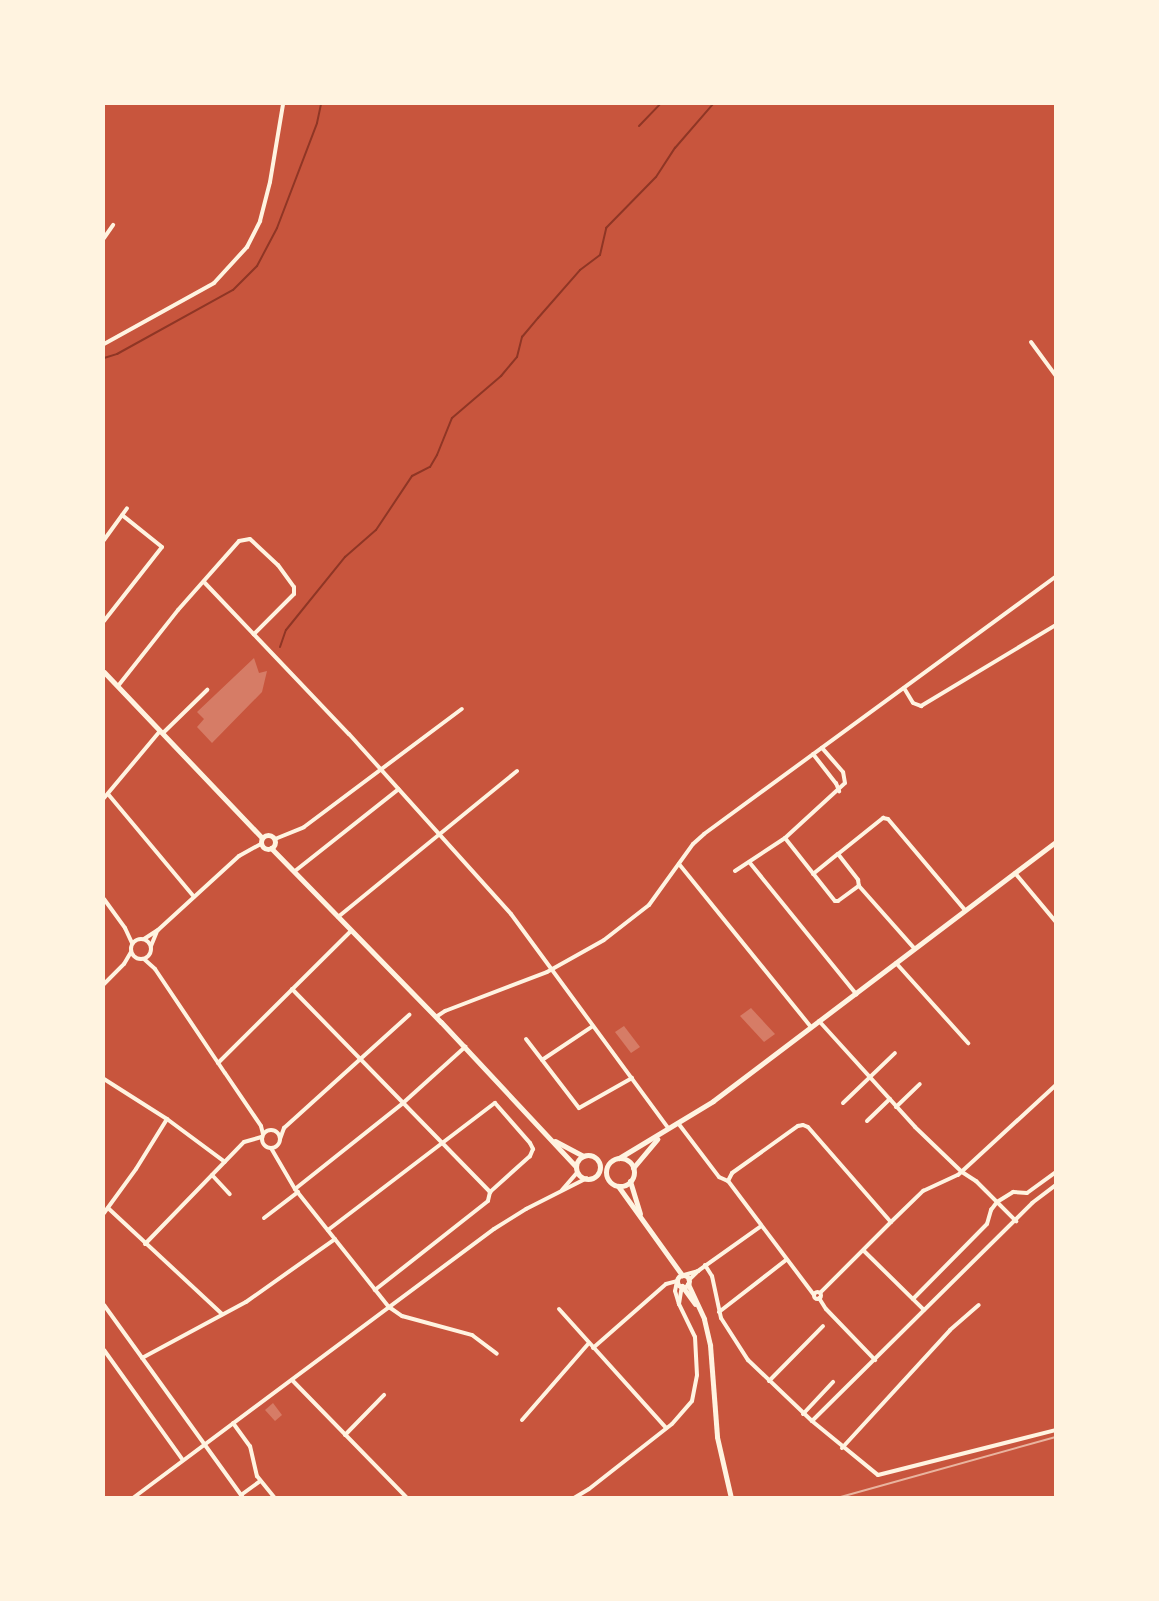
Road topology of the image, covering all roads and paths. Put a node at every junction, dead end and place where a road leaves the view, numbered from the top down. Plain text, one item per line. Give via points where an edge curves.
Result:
1 (283, 104) edge
2 (113, 225) dead end
3 (104, 238) edge
4 (1031, 342) dead end
5 (104, 344) edge
6 (1056, 376) edge
7 (127, 508) dead end
8 (122, 515) junction
9 (104, 540) edge
10 (1055, 578) edge
11 (204, 582) junction
12 (104, 621) edge
13 (1056, 625) edge
14 (254, 634) junction
15 (104, 672) edge
16 (118, 686) junction
17 (904, 688) junction
18 (207, 690) dead end
19 (462, 709) dead end
20 (161, 732) junction
21 (822, 748) junction
22 (813, 754) junction
23 (381, 769) junction
24 (517, 771) dead end
25 (399, 789) junction
26 (839, 791) junction
27 (108, 794) junction
28 (104, 798) edge
29 (440, 833) junction
30 (785, 838) junction
31 (274, 839) junction
32 (261, 841) junction
33 (1056, 842) edge
34 (271, 848) junction
35 (838, 854) junction
36 (750, 862) junction
37 (679, 864) junction
38 (295, 871) junction
39 (735, 871) dead end
40 (1015, 873) junction
41 (813, 874) junction
42 (859, 886) junction
43 (194, 897) junction
44 (104, 899) edge
45 (965, 910) junction
46 (338, 917) junction
47 (1056, 922) edge
48 (125, 928) junction
49 (158, 930) junction
50 (351, 931) junction
51 (141, 939) junction
52 (132, 944) junction
53 (151, 946) junction
54 (915, 949) junction
55 (131, 951) junction
56 (149, 955) junction
57 (142, 959) junction
58 (896, 963) junction
59 (124, 964) junction
60 (551, 967) junction
61 (155, 969) junction
62 (104, 984) edge
63 (292, 989) junction
64 (856, 994) junction
65 (409, 1015) dead end
66 (436, 1017) junction
67 (819, 1021) junction
68 (593, 1026) junction
69 (811, 1027) junction
70 (525, 1039) dead end
71 (968, 1043) dead end
72 (465, 1047) junction
73 (895, 1053) dead end
74 (360, 1059) junction
75 (542, 1060) junction
76 (218, 1063) junction
77 (868, 1077) junction
78 (632, 1078) junction
79 (104, 1080) edge
80 (920, 1084) dead end
81 (1056, 1085) edge
82 (890, 1099) junction
83 (403, 1103) junction
84 (843, 1103) dead end
85 (896, 1107) junction
86 (167, 1119) junction
87 (867, 1121) dead end
88 (678, 1123) junction
89 (261, 1126) junction
90 (284, 1128) junction
91 (669, 1129) junction
92 (271, 1130) junction
93 (660, 1135) junction
94 (262, 1136) junction
95 (280, 1139) junction
96 (553, 1140) junction
97 (441, 1141) junction
98 (278, 1145) junction
99 (271, 1148) junction
100 (583, 1156) junction
101 (619, 1158) junction
102 (277, 1159) junction
103 (597, 1159) junction
104 (225, 1162) junction
105 (611, 1162) junction
106 (633, 1168) junction
107 (577, 1170) junction
108 (962, 1172) junction
109 (1056, 1172) edge
110 (212, 1175) junction
111 (594, 1176) junction
112 (587, 1178) junction
113 (608, 1178) junction
114 (630, 1181) junction
115 (728, 1181) junction
116 (1056, 1185) edge
117 (618, 1186) junction
118 (296, 1190) junction
119 (562, 1190) junction
120 (490, 1192) junction
121 (230, 1194) dead end
122 (997, 1202) junction
123 (108, 1208) junction
124 (104, 1213) edge
125 (641, 1217) junction
126 (264, 1218) dead end
127 (1016, 1221) junction
128 (891, 1222) junction
129 (761, 1226) junction
130 (328, 1230) junction
131 (335, 1239) junction
132 (145, 1245) junction
133 (864, 1251) junction
134 (786, 1260) junction
135 (705, 1265) junction
136 (683, 1280) junction
137 (375, 1290) junction
138 (818, 1294) junction
139 (913, 1299) junction
140 (104, 1305) edge
141 (980, 1305) dead end
142 (389, 1307) junction
143 (559, 1310) dead end
144 (924, 1310) junction
145 (719, 1312) junction
146 (222, 1314) junction
147 (823, 1326) dead end
148 (588, 1343) junction
149 (593, 1348) junction
150 (104, 1350) edge
151 (497, 1354) dead end
152 (142, 1358) junction
153 (875, 1360) junction
154 (292, 1380) junction
155 (769, 1382) junction
156 (833, 1382) dead end
157 (384, 1395) dead end
158 (803, 1414) junction
159 (522, 1420) dead end
160 (812, 1421) junction
161 (233, 1423) junction
162 (666, 1428) junction
163 (1056, 1430) edge
164 (345, 1435) junction
165 (203, 1444) junction
166 (842, 1448) junction
167 (182, 1459) junction
168 (260, 1481) junction
169 (242, 1496) edge
170 (133, 1497) edge
171 (276, 1497) edge
172 (407, 1497) edge
173 (574, 1497) edge
174 (731, 1497) edge

1 - 5 street via 270,182 260,221 247,247 214,283
2 - 3 street
4 - 6 street
7 - 8 street
8 - 9 street
8 - 12 street via 162,547
10 - 17 street
11 - 14 street
11 - 14 street via 240,541 250,539 278,565 294,587 294,594
11 - 16 street
13 - 17 street via 921,706 913,703
14 - 23 street
15 - 16 main road
16 - 20 main road
17 - 21 street
18 - 20 street
19 - 23 street
20 - 27 street
20 - 32 main road
21 - 22 street
21 - 26 street via 843,772 845,783
22 - 26 street
22 - 37 street via 704,834
23 - 25 street
23 - 31 street via 304,827
24 - 29 street
25 - 29 street
25 - 38 street
26 - 30 street
27 - 28 street
27 - 43 street
29 - 46 street
29 - 60 street via 511,914
30 - 36 street
30 - 41 street
31 - 32 main road via 270,835
31 - 34 main road
32 - 34 main road via 266,849
32 - 43 street
33 - 40 main road
34 - 38 main road
35 - 41 street
35 - 42 street
35 - 45 street via 883,818 888,819
36 - 39 street
36 - 64 street
37 - 60 street via 656,897 632,920 604,940
37 - 69 street
38 - 46 main road
40 - 45 main road
40 - 47 street
41 - 42 street via 835,901
42 - 54 street
43 - 49 street
44 - 48 street
45 - 54 main road
46 - 50 main road
48 - 51 street
48 - 52 street
49 - 51 street
49 - 53 street
50 - 63 street
50 - 66 main road
51 - 52 street
51 - 53 street
52 - 55 street
53 - 56 street
54 - 58 main road
55 - 57 street
55 - 59 street
56 - 57 street
56 - 61 street
57 - 59 street
57 - 61 street
58 - 64 main road
58 - 71 street
59 - 62 street
60 - 66 street
60 - 68 street
61 - 76 street
63 - 74 street
63 - 76 street
64 - 67 main road
65 - 74 street
66 - 72 main road
67 - 69 main road
67 - 77 street
68 - 75 street
68 - 78 street
69 - 88 main road
70 - 75 street
72 - 83 street
72 - 96 main road
73 - 77 street
74 - 83 street
74 - 90 street
75 - 78 street via 579,1108
76 - 89 street
77 - 82 street
77 - 84 street
78 - 91 street
79 - 86 street
80 - 85 street
81 - 108 street
82 - 85 street
82 - 87 street
83 - 97 street
83 - 118 street
85 - 108 street
86 - 104 street
86 - 123 street
88 - 91 main road
88 - 115 street via 719,1177
89 - 92 street
89 - 94 street
90 - 92 street
90 - 95 street
91 - 93 main road
92 - 94 street
92 - 95 street
93 - 101 main road
93 - 106 main road
94 - 99 street via 265,1146
94 - 104 street via 245,1141
95 - 98 street
96 - 100 main road
96 - 107 main road
97 - 120 street
97 - 120 street via 455,1135 495,1102 533,1149
97 - 130 street
98 - 99 street
98 - 102 street
99 - 102 street
100 - 103 main road
100 - 107 main road
101 - 105 main road
101 - 106 main road
102 - 118 street
103 - 105 main road
103 - 111 main road via 599,1170
104 - 110 street
105 - 113 main road via 606,1169
106 - 114 main road
107 - 112 main road
107 - 119 street
108 - 122 street
108 - 128 street via 923,1191
109 - 122 street via 1027,1193 1013,1192
110 - 121 street
110 - 132 street
111 - 112 main road
111 - 113 main road
112 - 119 street
113 - 117 main road
114 - 117 main road
114 - 125 main road
115 - 128 street via 732,1173 803,1125
115 - 129 street
116 - 127 street
117 - 125 main road
118 - 126 street
118 - 130 street
119 - 142 street via 494,1229
120 - 137 street via 488,1201
122 - 127 street
122 - 139 street via 987,1224
123 - 124 street
123 - 132 street
125 - 136 main road
127 - 144 street
128 - 133 street
129 - 134 street
129 - 135 street
130 - 131 street
131 - 137 street
131 - 146 street via 262,1292
132 - 146 street
133 - 138 street
133 - 139 street
134 - 138 street
134 - 145 street
135 - 136 street
135 - 145 street via 712,1276
136 - 149 street via 662,1286
136 - 162 street via 679,1305 693,1330 697,1382 686,1411
136 - 174 main road via 698,1307 710,1345 717,1437
137 - 142 street
138 - 153 street via 826,1309
139 - 144 street
140 - 152 street
141 - 166 street via 950,1330
142 - 151 street via 402,1316 472,1335
142 - 154 street
143 - 148 street
144 - 153 street
145 - 155 street via 731,1337
146 - 152 street
147 - 155 street
148 - 149 street
148 - 159 street
149 - 162 street
150 - 167 street
152 - 165 street
153 - 160 street
154 - 161 street
154 - 164 street
155 - 158 street
156 - 158 street
157 - 164 street
158 - 160 street
160 - 166 street
161 - 165 street
161 - 168 street via 250,1446
162 - 173 street
163 - 166 street via 883,1475
164 - 172 street
165 - 167 street
165 - 169 street
167 - 170 street
168 - 169 street
168 - 171 street

